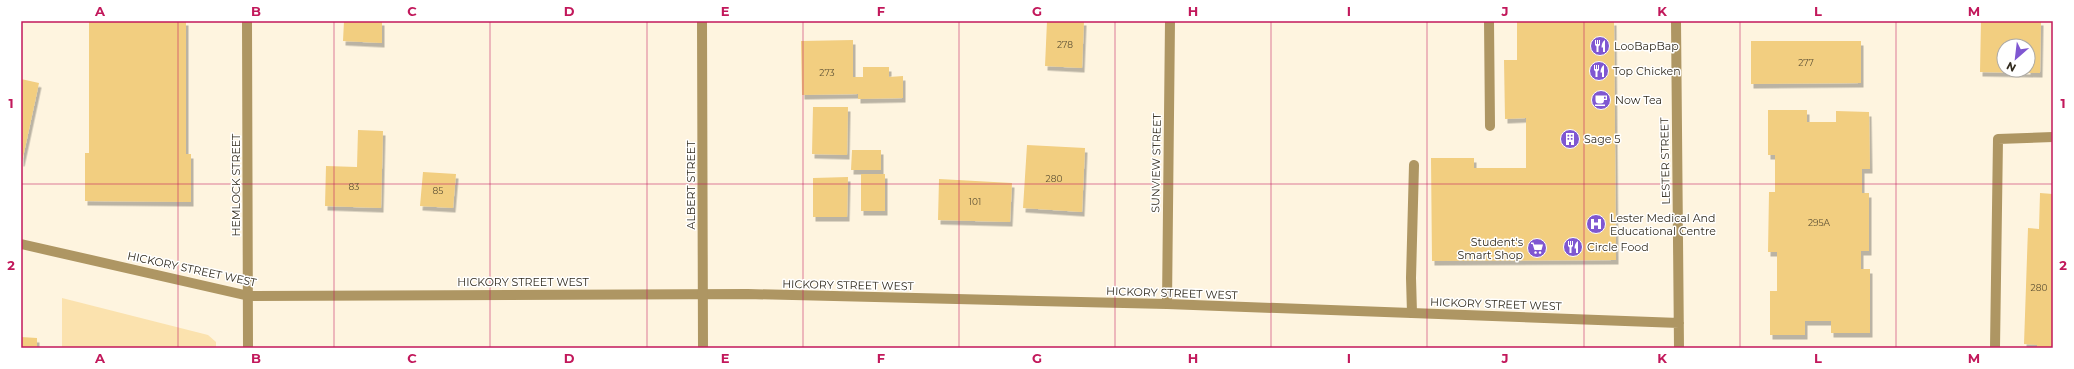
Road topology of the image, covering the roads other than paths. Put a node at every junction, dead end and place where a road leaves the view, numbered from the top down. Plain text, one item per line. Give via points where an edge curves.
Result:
1 (247, 21) edge
2 (702, 21) edge
3 (1170, 21) edge
4 (1489, 21) edge
5 (1676, 21) edge
6 (1490, 126) dead end
7 (2053, 137) edge
8 (1414, 165) dead end
9 (21, 244) edge
10 (704, 294) junction
11 (249, 296) junction
12 (1167, 304) junction
13 (1412, 313) junction
14 (1679, 323) junction
15 (248, 348) edge
16 (703, 348) edge
17 (1679, 348) edge
18 (1995, 348) edge

1 - 11 street, HEMLOCK STREET
2 - 10 street, ALBERT STREET
3 - 12 street, SUNVIEW STREET
4 - 6 street
5 - 14 street, LESTER STREET
7 - 18 street via 1998,139
8 - 13 street
9 - 11 street, HICKORY STREET WEST
10 - 11 street, HICKORY STREET WEST
10 - 12 street, HICKORY STREET WEST
10 - 16 street, ALBERT STREET
11 - 15 street, HEMLOCK STREET
12 - 13 street, HICKORY STREET WEST
13 - 14 street, HICKORY STREET WEST
14 - 17 street, LESTER STREET

